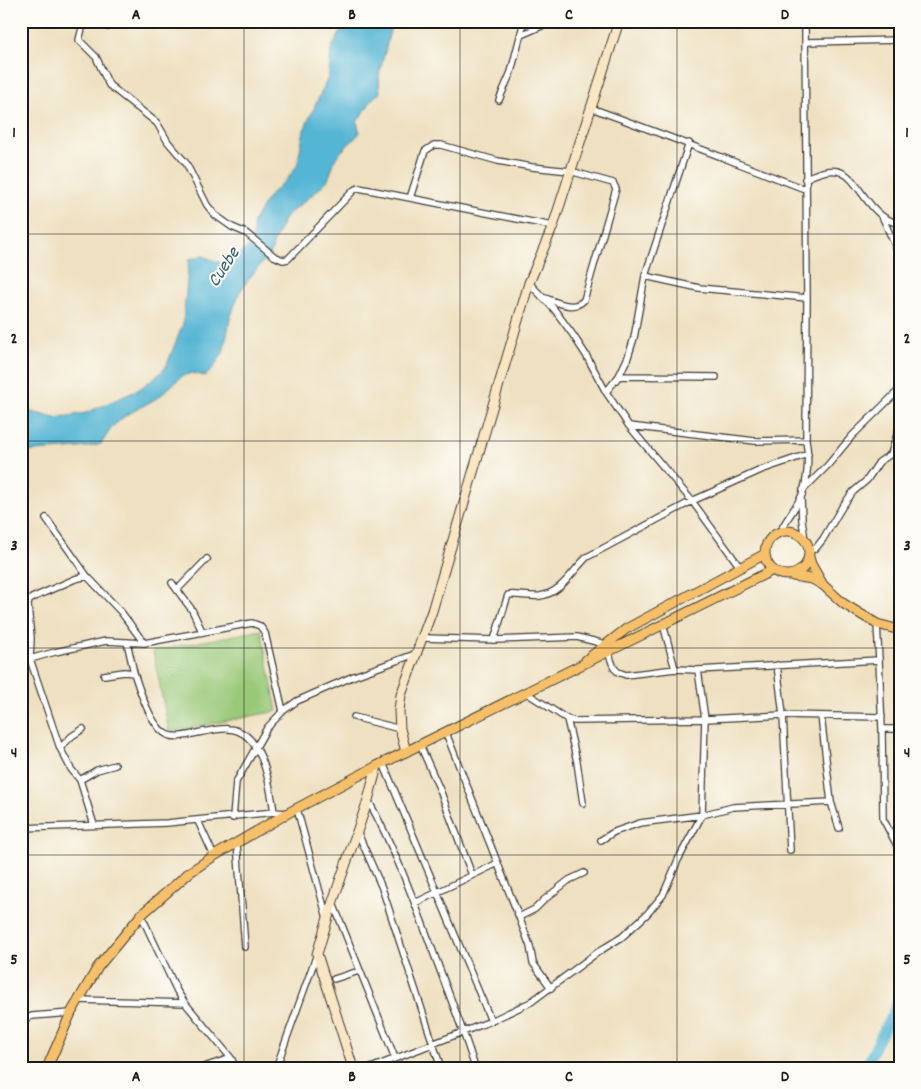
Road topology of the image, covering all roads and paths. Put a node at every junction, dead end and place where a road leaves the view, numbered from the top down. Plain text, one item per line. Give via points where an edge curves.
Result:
1 (84, 21) edge
2 (96, 21) edge
3 (115, 21) edge
4 (524, 21) edge
5 (553, 21) edge
6 (619, 21) edge
7 (805, 21) edge
8 (522, 35) junction
9 (900, 40) edge
10 (806, 42) junction
11 (499, 100) dead end
12 (591, 108) junction
13 (689, 143) junction
14 (570, 171) junction
15 (805, 180) junction
16 (805, 189) junction
17 (410, 198) junction
18 (882, 216) junction
19 (900, 225) edge
20 (553, 226) junction
21 (900, 256) edge
22 (645, 276) junction
23 (528, 283) junction
24 (542, 297) junction
25 (807, 298) junction
26 (619, 376) junction
27 (716, 377) dead end
28 (606, 392) junction
29 (899, 392) edge
30 (900, 425) edge
31 (628, 426) junction
32 (806, 440) junction
33 (808, 454) junction
34 (802, 493) junction
35 (692, 501) junction
36 (46, 518) dead end
37 (780, 532) junction
38 (805, 540) junction
39 (765, 554) junction
40 (809, 554) junction
41 (207, 559) dead end
42 (740, 567) junction
43 (772, 570) junction
44 (87, 576) junction
45 (792, 576) junction
46 (172, 583) dead end
47 (823, 586) junction
48 (177, 590) junction
49 (663, 624) junction
50 (877, 624) junction
51 (900, 630) edge
52 (202, 631) junction
53 (423, 638) junction
54 (494, 640) junction
55 (127, 642) junction
56 (144, 643) junction
57 (606, 649) junction
58 (418, 653) junction
59 (30, 659) junction
60 (879, 660) junction
61 (21, 663) edge
62 (777, 665) junction
63 (675, 669) junction
64 (698, 670) junction
65 (134, 673) junction
66 (104, 675) dead end
67 (525, 692) junction
68 (283, 711) junction
69 (783, 715) junction
70 (821, 716) junction
71 (354, 717) dead end
72 (882, 717) junction
73 (567, 719) junction
74 (705, 719) junction
75 (83, 729) dead end
76 (400, 729) junction
77 (882, 729) junction
78 (900, 729) edge
79 (446, 733) junction
80 (420, 746) junction
81 (257, 747) junction
82 (60, 748) junction
83 (406, 752) junction
84 (380, 764) junction
85 (115, 765) dead end
86 (80, 780) junction
87 (368, 800) junction
88 (831, 802) junction
89 (583, 803) dead end
90 (788, 805) junction
91 (297, 809) junction
92 (274, 812) junction
93 (288, 813) junction
94 (702, 815) junction
95 (233, 818) junction
96 (198, 821) junction
97 (94, 825) junction
98 (21, 828) edge
99 (839, 828) dead end
100 (357, 831) junction
101 (601, 840) dead end
102 (237, 844) junction
103 (790, 850) dead end
104 (900, 851) edge
105 (214, 856) junction
106 (498, 863) junction
107 (584, 873) dead end
108 (472, 876) junction
109 (438, 892) junction
110 (333, 901) junction
111 (415, 903) junction
112 (141, 915) junction
113 (519, 917) junction
114 (327, 918) junction
115 (245, 947) dead end
116 (317, 954) junction
117 (359, 971) junction
118 (334, 979) dead end
119 (551, 988) junction
120 (78, 1000) junction
121 (185, 1003) junction
122 (71, 1013) junction
123 (21, 1020) edge
124 (491, 1021) junction
125 (464, 1030) junction
126 (434, 1044) junction
127 (231, 1058) junction
128 (395, 1058) junction
129 (47, 1068) edge
130 (201, 1068) edge
131 (236, 1068) edge
132 (276, 1068) edge
133 (353, 1068) edge
134 (372, 1068) edge
135 (441, 1068) edge
136 (475, 1068) edge

1 - 17 street via 79,40 96,57 110,85 157,124 186,163 215,215 246,232 274,256 288,259 354,190 359,188
2 - 3 street via 108,27
4 - 8 street
5 - 8 street
6 - 12 main road
7 - 10 street
8 - 11 street
9 - 10 street
10 - 15 street
12 - 13 street
12 - 14 main road
13 - 16 street
13 - 22 street
14 - 17 street via 498,161 441,145 434,146 425,151
14 - 20 main road
14 - 24 street via 613,183 616,189 584,300 571,306
15 - 16 street
15 - 18 street via 824,171 847,175
16 - 25 street
17 - 20 street
18 - 19 street
18 - 21 street
20 - 23 main road
22 - 25 street via 699,288
22 - 26 street via 634,338
23 - 24 street
23 - 53 main road
24 - 28 street via 582,348
25 - 32 street
26 - 27 street
26 - 28 street
28 - 31 street
29 - 34 street via 852,436
30 - 40 street via 891,454 879,462 867,480 853,492 823,539
31 - 32 street via 755,440
31 - 35 street
32 - 33 street
33 - 34 street
33 - 35 street via 761,470
34 - 37 street
34 - 38 street
35 - 42 street
35 - 54 street via 587,557 554,592 537,596 508,595
36 - 44 street
37 - 38 main road via 794,532
37 - 39 main road via 769,541
38 - 40 main road
39 - 42 main road
39 - 43 main road
40 - 45 main road via 806,565
40 - 47 main road
41 - 48 street
42 - 57 main road via 626,629
43 - 45 main road
43 - 49 main road
44 - 56 street via 121,612
44 - 59 street via 29,601
45 - 47 main road via 812,579
46 - 48 street
47 - 50 main road via 844,604
48 - 52 street
49 - 57 main road
49 - 63 street
50 - 51 main road
50 - 60 street
52 - 56 street
52 - 68 street via 252,623 260,626 265,633
53 - 54 street
53 - 58 main road
54 - 57 street via 577,637
55 - 56 street
55 - 59 street via 106,641
55 - 65 street
57 - 63 street via 614,668 626,675
57 - 67 main road via 576,668
58 - 68 street via 354,676 297,701
58 - 76 main road via 401,695
59 - 61 street
59 - 82 street
60 - 62 street
60 - 72 street
62 - 64 street
62 - 69 street
63 - 64 street
64 - 74 street
65 - 66 street
65 - 81 street via 158,728 168,736 230,728 246,734
67 - 73 street
67 - 79 main road
68 - 81 street via 267,728
69 - 70 street
69 - 74 street
69 - 90 street
70 - 72 street
70 - 88 street
71 - 76 street
72 - 77 street
73 - 74 street
73 - 89 street
74 - 94 street
75 - 82 street
76 - 83 main road
77 - 78 street
77 - 104 street via 883,819
79 - 80 main road
79 - 106 street
80 - 83 main road
80 - 108 street
81 - 92 street
81 - 95 street via 236,782
82 - 86 street
83 - 84 main road
84 - 87 main road
84 - 91 main road
84 - 109 street
85 - 86 street
86 - 97 street
87 - 100 main road
87 - 111 street
88 - 90 street
88 - 99 street
90 - 94 street via 733,807
90 - 103 street
91 - 93 main road
91 - 114 street
92 - 93 street
92 - 95 street
93 - 102 main road
94 - 101 street via 640,823
94 - 119 street via 663,895 647,914 622,937
95 - 96 street
96 - 97 street
96 - 105 street
97 - 98 street
100 - 110 main road
100 - 126 street via 382,888
102 - 105 main road
102 - 115 street
105 - 112 main road via 190,872
106 - 108 street
106 - 113 street
107 - 113 street via 569,880 535,910
108 - 109 street
109 - 111 street
109 - 124 street
110 - 114 main road
110 - 117 street
111 - 125 street
112 - 120 main road via 98,967
112 - 121 street
113 - 119 street via 533,963
114 - 116 main road
116 - 132 street
116 - 133 main road
117 - 118 street
117 - 128 street
119 - 124 street via 531,1002
120 - 121 street
120 - 122 main road
121 - 127 street
122 - 123 street
122 - 129 main road
124 - 125 street
125 - 126 street
125 - 136 street
126 - 128 street
126 - 135 street
127 - 130 street
127 - 131 street
128 - 134 street

